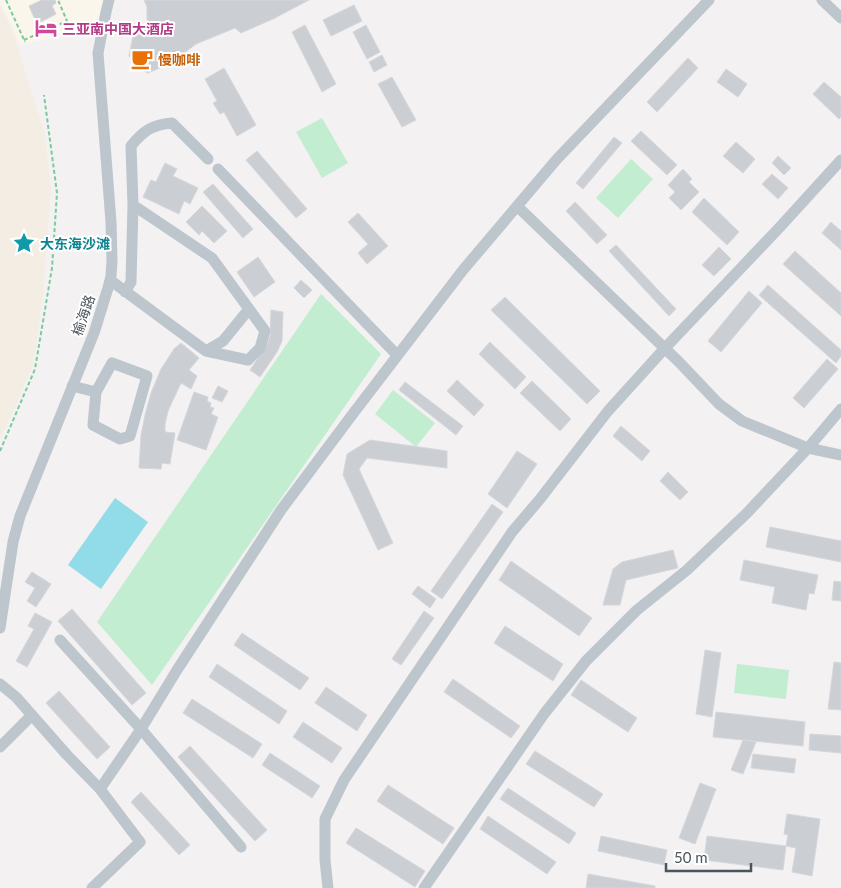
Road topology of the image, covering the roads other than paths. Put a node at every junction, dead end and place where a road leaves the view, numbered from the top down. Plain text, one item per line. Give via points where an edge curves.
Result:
1 (110, 0) edge
2 (709, 0) edge
3 (822, 0) edge
4 (841, 18) edge
5 (208, 159) dead end
6 (841, 160) edge
7 (218, 169) dead end
8 (133, 205) junction
9 (517, 206) junction
10 (110, 280) junction
11 (125, 292) junction
12 (249, 309) junction
13 (665, 348) junction
14 (206, 351) junction
15 (397, 355) junction
16 (72, 386) junction
17 (96, 392) junction
18 (841, 409) edge
19 (808, 448) junction
20 (841, 455) edge
21 (0, 628) edge
22 (60, 640) dead end
23 (0, 684) edge
24 (32, 715) junction
25 (141, 729) junction
26 (0, 747) edge
27 (100, 789) junction
28 (241, 846) dead end
29 (92, 888) edge
30 (328, 888) edge
31 (424, 888) edge

1 - 10 street, 榆海路 via 98,53 111,222
2 - 9 street via 557,159
3 - 4 street
5 - 8 street via 172,122 148,128 131,146
6 - 13 street
7 - 15 street
8 - 11 street via 131,282
8 - 12 street via 212,258
9 - 13 street
9 - 15 street
10 - 11 street
10 - 16 street, 榆海路 via 94,333
11 - 14 street
12 - 14 street via 223,341
12 - 14 street via 265,331 260,348 248,360
13 - 19 street via 720,404 742,421
13 - 30 street via 608,411 512,532 344,780 325,819
15 - 25 street via 281,510
16 - 17 street
16 - 21 street, 榆海路 via 20,516
17 - 17 street via 93,425 120,439 130,436 147,376 112,363
18 - 19 street
19 - 20 street
19 - 31 street via 747,513 687,570 637,610 586,661 544,714
22 - 25 street
23 - 24 street
24 - 26 street
24 - 27 street
25 - 27 street
25 - 28 street
27 - 29 street via 140,842

